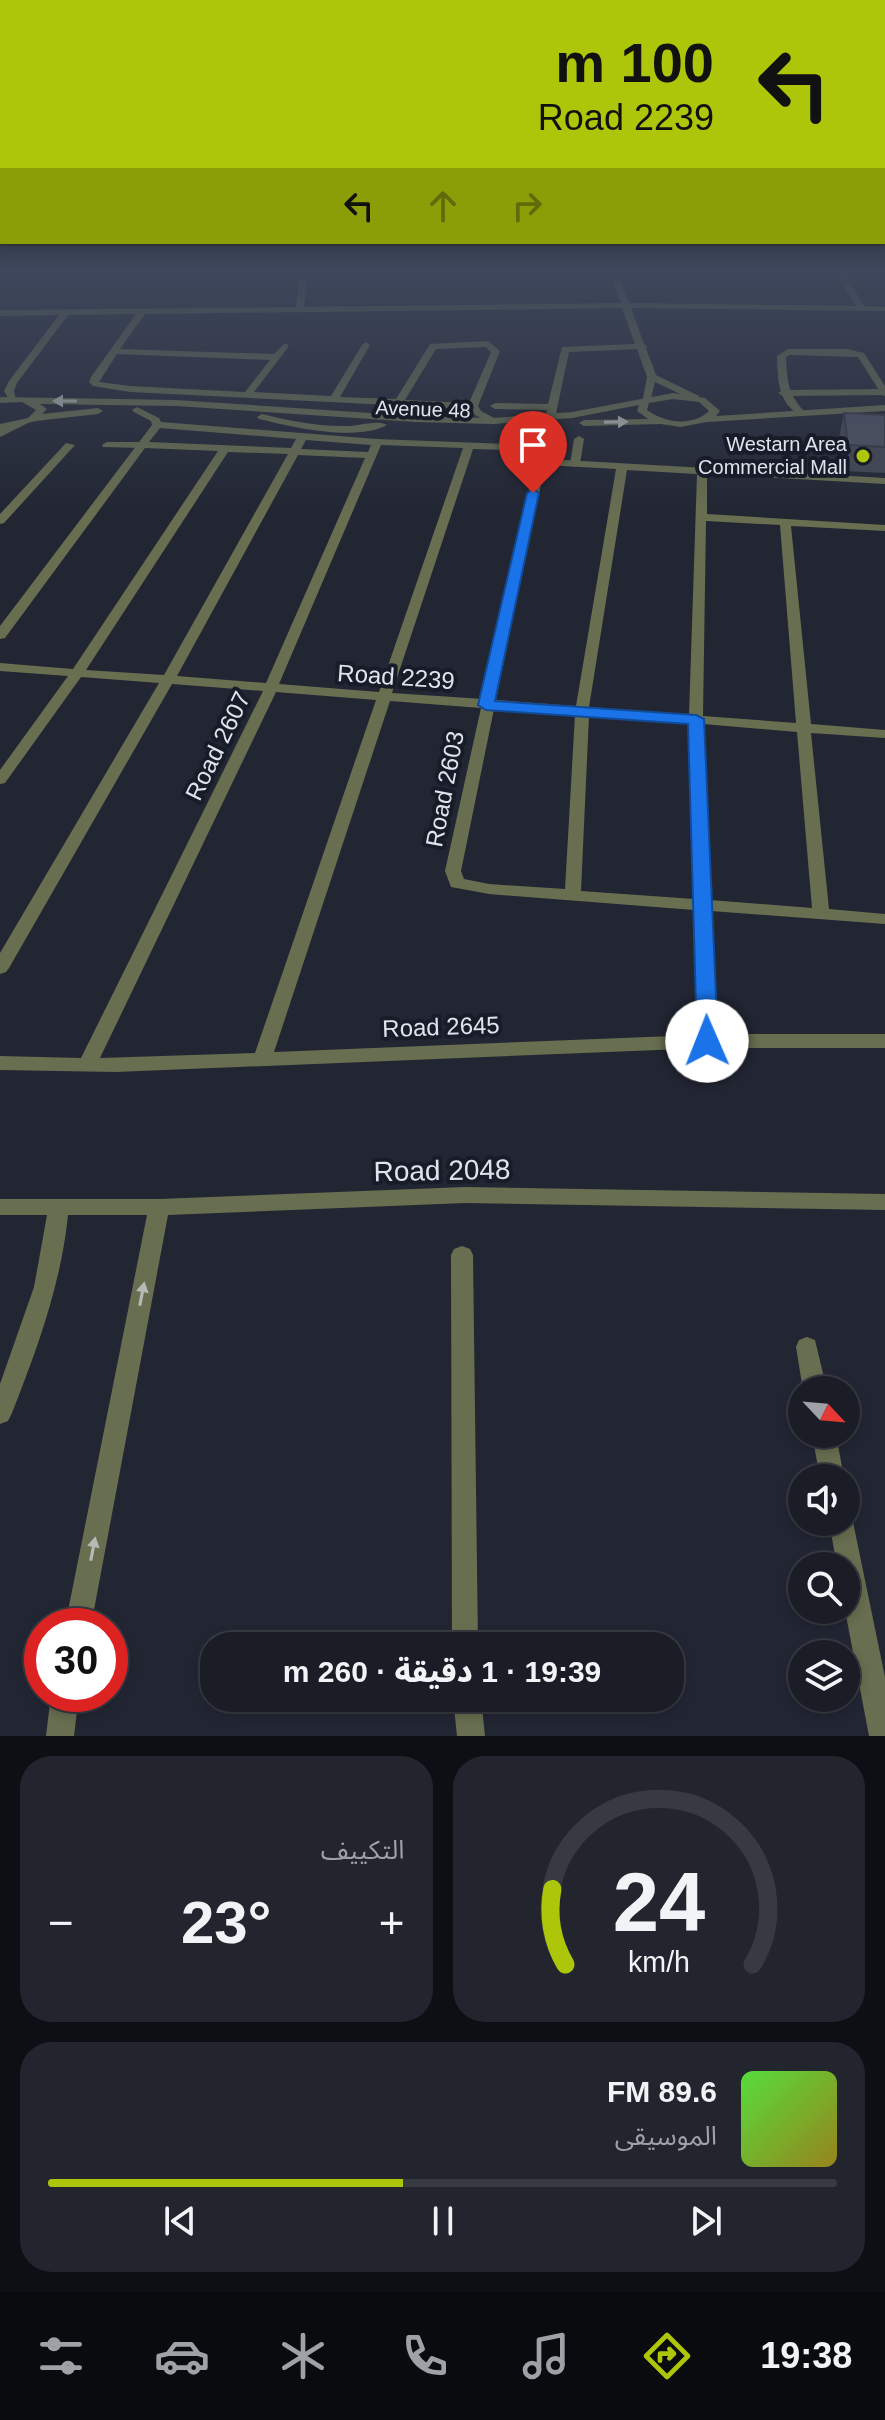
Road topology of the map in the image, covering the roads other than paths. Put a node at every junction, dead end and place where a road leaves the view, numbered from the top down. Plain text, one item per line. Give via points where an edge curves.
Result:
1 (36, 352) edge
2 (115, 352) edge
3 (143, 352) edge
4 (279, 352) edge
5 (362, 352) edge
6 (429, 352) edge
7 (496, 352) edge
8 (564, 352) edge
9 (645, 352) edge
10 (797, 352) edge
11 (847, 352) edge
12 (274, 357) junction
13 (652, 377) junction
14 (130, 389) junction
15 (885, 392) edge
16 (783, 393) junction
17 (248, 394) junction
18 (696, 398) junction
19 (13, 399) junction
20 (334, 399) junction
21 (0, 400) edge
22 (33, 401) junction
23 (109, 401) junction
24 (399, 402) junction
25 (645, 402) junction
26 (707, 403) junction
27 (473, 406) junction
28 (495, 406) dead end
29 (885, 408) edge
30 (137, 410) junction
31 (800, 412) junction
32 (708, 419) junction
33 (30, 420) junction
34 (493, 421) junction
35 (550, 422) junction
36 (665, 422) junction
37 (157, 425) junction
38 (0, 427) edge
39 (0, 434) edge
40 (303, 436) junction
41 (579, 439) dead end
42 (70, 445) dead end
43 (107, 445) dead end
44 (142, 445) junction
45 (469, 445) junction
46 (508, 447) junction
47 (225, 449) junction
48 (375, 449) junction
49 (295, 452) junction
50 (540, 462) junction
51 (575, 464) junction
52 (622, 466) junction
53 (702, 471) junction
54 (885, 481) edge
55 (700, 517) junction
56 (0, 521) edge
57 (785, 522) junction
58 (885, 528) edge
59 (0, 635) edge
60 (0, 667) edge
61 (77, 673) junction
62 (168, 680) junction
63 (270, 690) junction
64 (385, 698) junction
65 (486, 705) junction
66 (582, 711) junction
67 (696, 719) junction
68 (803, 728) junction
69 (885, 734) edge
70 (0, 780) edge
71 (573, 895) junction
72 (704, 906) junction
73 (821, 915) junction
74 (885, 919) edge
75 (0, 968) edge
76 (707, 1041) junction
77 (885, 1041) edge
78 (262, 1060) junction
79 (0, 1063) edge
80 (87, 1065) junction
81 (885, 1202) edge
82 (0, 1207) edge
83 (58, 1207) junction
84 (159, 1207) junction
85 (462, 1255) dead end
86 (807, 1347) dead end
87 (812, 1376) edge
88 (0, 1413) edge
89 (844, 1536) edge
90 (81, 1608) edge
91 (465, 1632) edge
92 (63, 1712) edge
93 (468, 1712) edge
94 (60, 1736) edge
95 (471, 1736) edge
96 (883, 1736) edge

1 - 19 street via 10,387
2 - 14 street via 94,382
3 - 12 street
4 - 12 street
5 - 20 street
6 - 24 street
7 - 27 street
8 - 35 street, Road 2603
9 - 13 street
10 - 16 street via 781,356
11 - 15 street via 861,355
12 - 17 street
13 - 18 street
13 - 25 street
14 - 17 street
14 - 23 street
15 - 16 street
16 - 31 street
17 - 20 street
18 - 25 street, Avenue 48
18 - 26 street
19 - 21 street, Avenue 48
19 - 22 street, Avenue 48
20 - 24 street
23 -> 22 street, Avenue 48
22 - 33 street via 42,409
23 - 34 street, Avenue 48
24 - 27 street
25 - 35 street, Avenue 48
25 - 36 street via 647,415
26 - 31 street
26 - 32 street via 715,411
27 - 34 street
28 - 35 street
29 - 31 street
30 - 33 street
30 - 35 street, Avenue 48 via 262,417 343,429
30 - 37 street
31 - 32 street
32 - 36 street, Avenue 48
33 - 38 street
33 - 39 street
34 - 35 street, Avenue 48
35 -> 36 street, Avenue 48
35 - 46 street
35 - 50 street, Road 2603
37 - 40 street
37 - 44 street
40 - 48 street
40 - 49 street
41 - 51 street
42 - 56 street
43 - 44 street
44 - 47 street
44 - 59 street
45 - 46 street
45 - 48 street
45 - 64 street
46 - 50 street
47 - 49 street
47 - 61 street
48 - 49 street
48 - 63 street, Road 2607
49 - 62 street
50 - 51 street
50 - 65 street, Road 2603
51 - 52 street
52 - 53 street
52 - 66 street
53 - 54 street
53 - 55 street
55 - 57 street
55 - 67 street
57 - 58 street
57 - 68 street
60 - 61 street, Road 2239
61 - 62 street, Road 2239
61 - 70 street
62 - 63 street, Road 2239
62 - 75 street
63 - 64 street, Road 2239
63 - 80 street, Road 2607
64 - 65 street, Road 2239
64 - 78 street
65 - 66 street, Road 2239
65 - 71 street, Road 2603 via 453,871 457,883
66 - 67 street, Road 2239
66 - 71 street
67 - 68 street, Road 2239
67 - 72 street
68 - 69 street, Road 2239
68 - 73 street
71 - 72 street, Road 2603
72 - 73 street, Road 2603
72 - 76 street
73 - 74 street, Road 2603
76 - 77 street, Road 2645
76 - 78 street, Road 2645
78 - 80 street, Road 2645
79 - 80 street, Road 2645
81 - 84 street, Road 2048 via 465,1195
82 - 83 street, Road 2048
83 - 84 street, Road 2048
83 - 88 street via 48,1285
90 -> 84 street
85 - 91 street
86 - 87 street
89 - 96 street
92 - 94 street
93 - 95 street

